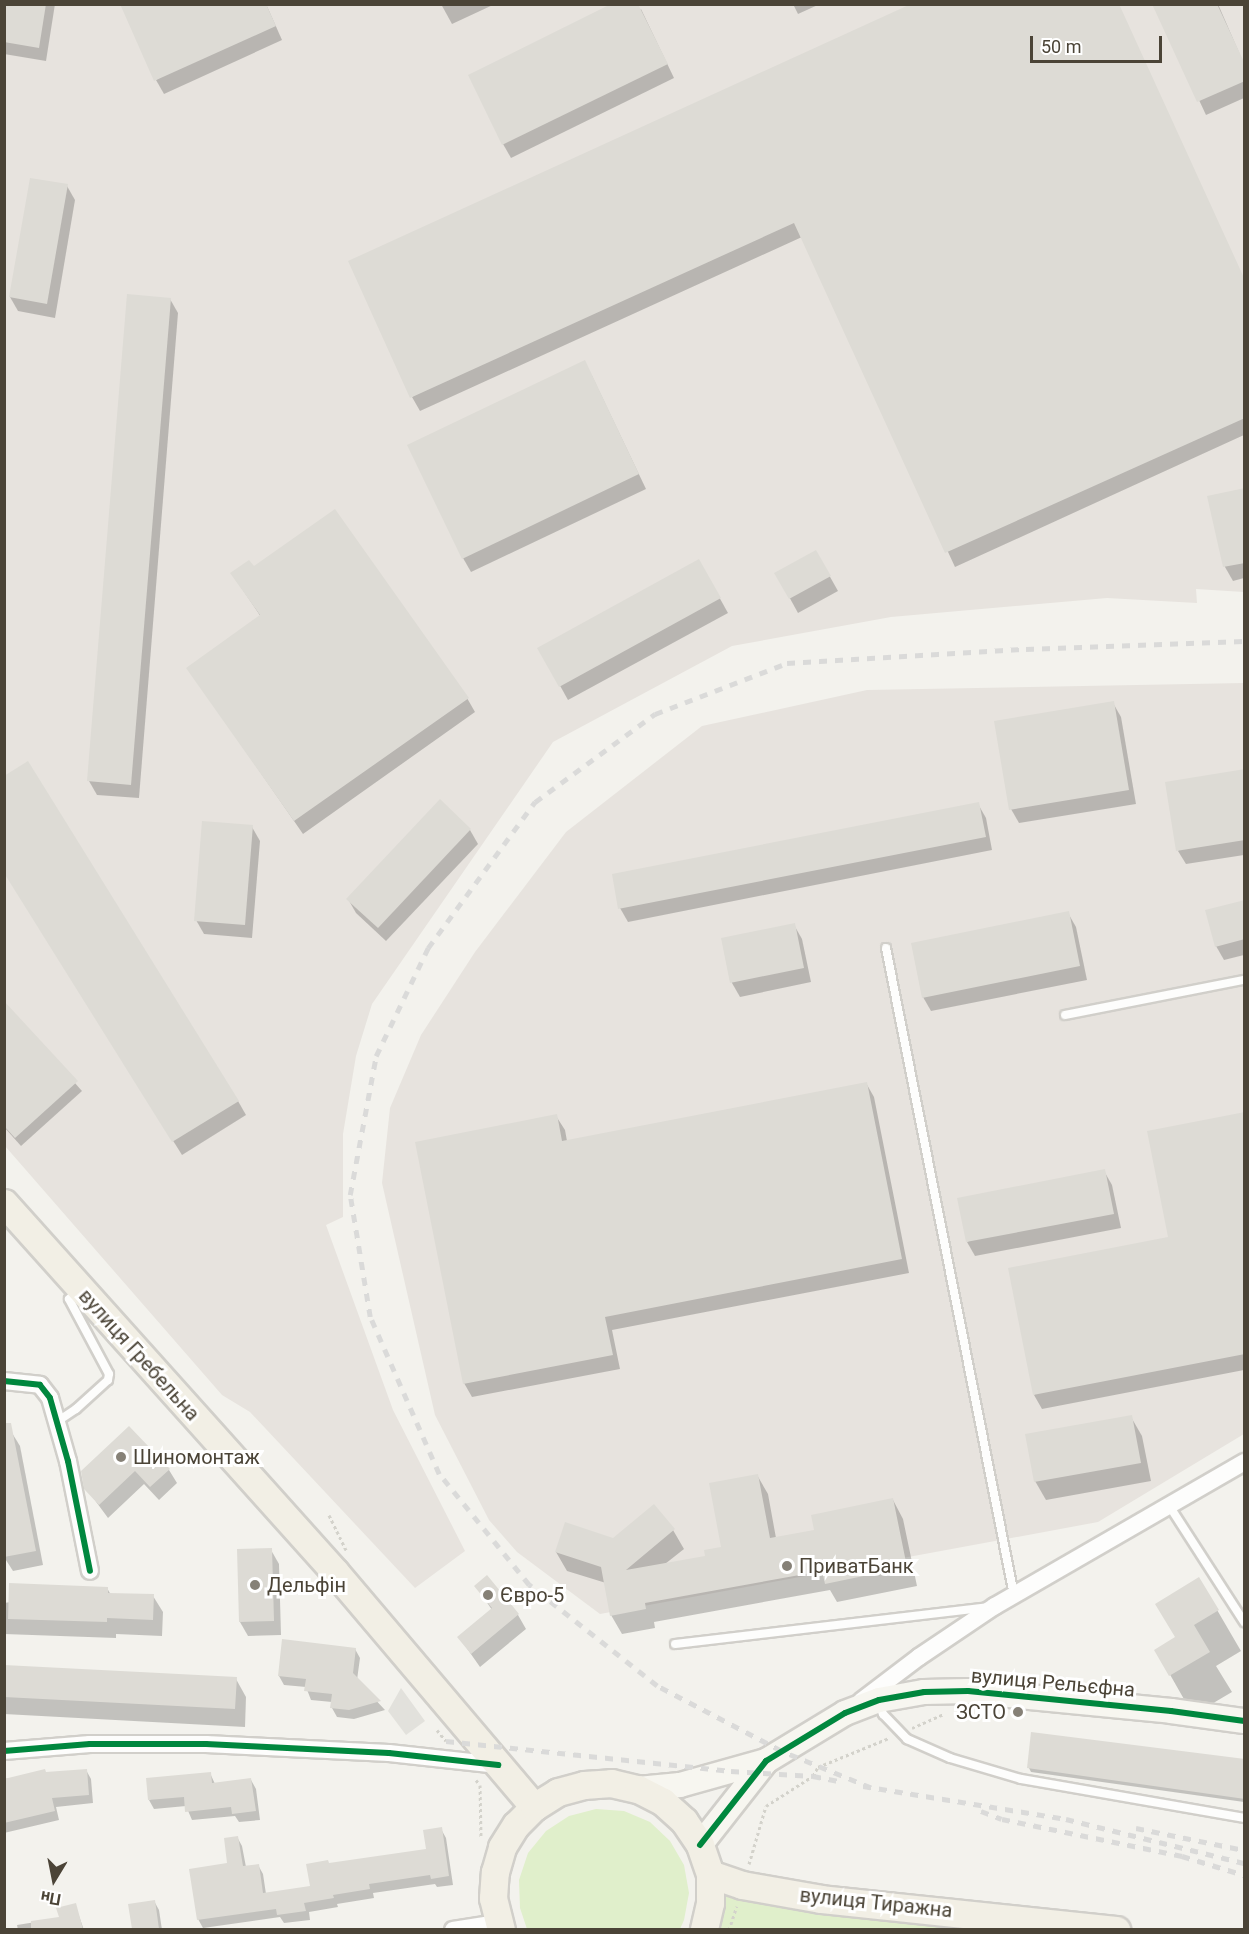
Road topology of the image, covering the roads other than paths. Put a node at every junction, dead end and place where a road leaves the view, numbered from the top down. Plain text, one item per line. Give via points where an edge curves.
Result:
1 (886, 948) dead end
2 (1245, 980) edge
3 (1065, 1015) dead end
4 (8, 1219) edge
5 (79, 1289) junction
6 (4, 1382) edge
7 (58, 1420) junction
8 (1245, 1462) edge
9 (1170, 1507) junction
10 (90, 1571) dead end
11 (1014, 1595) junction
12 (995, 1606) junction
13 (1245, 1622) edge
14 (675, 1644) dead end
15 (879, 1700) junction
16 (845, 1713) junction
17 (1245, 1721) edge
18 (4, 1751) edge
19 (766, 1761) junction
20 (498, 1765) junction
21 (638, 1789) junction
22 (534, 1807) junction
23 (1245, 1818) edge
24 (700, 1845) junction
25 (710, 1875) junction
26 (498, 1927) edge
27 (453, 1929) edge
28 (704, 1929) edge
29 (1116, 1929) edge

1 - 11 lane
2 - 3 lane
4 - 5 main road, вулиця Гребельна
5 - 7 lane via 69,1299 110,1374 76,1409
5 - 20 main road, вулиця Гребельна via 334,1572
6 - 7 street via 40,1385
7 - 10 street
8 - 9 street, вулиця Рельєфна
9 - 11 street, вулиця Рельєфна
9 - 13 lane
11 - 12 street, вулиця Рельєфна
12 - 14 lane
12 - 16 street, вулиця Рельєфна
15 - 16 street, вулиця Рельєфна
15 - 17 street, вулиця Рельєфна via 924,1692 968,1691
15 - 23 lane via 883,1714 907,1739 950,1758 1021,1779
16 - 19 street, вулиця Рельєфна
18 - 20 street via 90,1744 206,1744 389,1753
19 - 21 street via 680,1785
19 - 24 street
20 - 22 main road, вулиця Гребельна
21 - 22 main road via 584,1785 558,1792
21 - 24 main road via 684,1821
22 - 26 main road via 502,1847 493,1898
24 - 25 main road
25 - 28 main road via 710,1903
25 - 29 main road, вулиця Тиражна via 742,1885 821,1899
26 - 27 street

